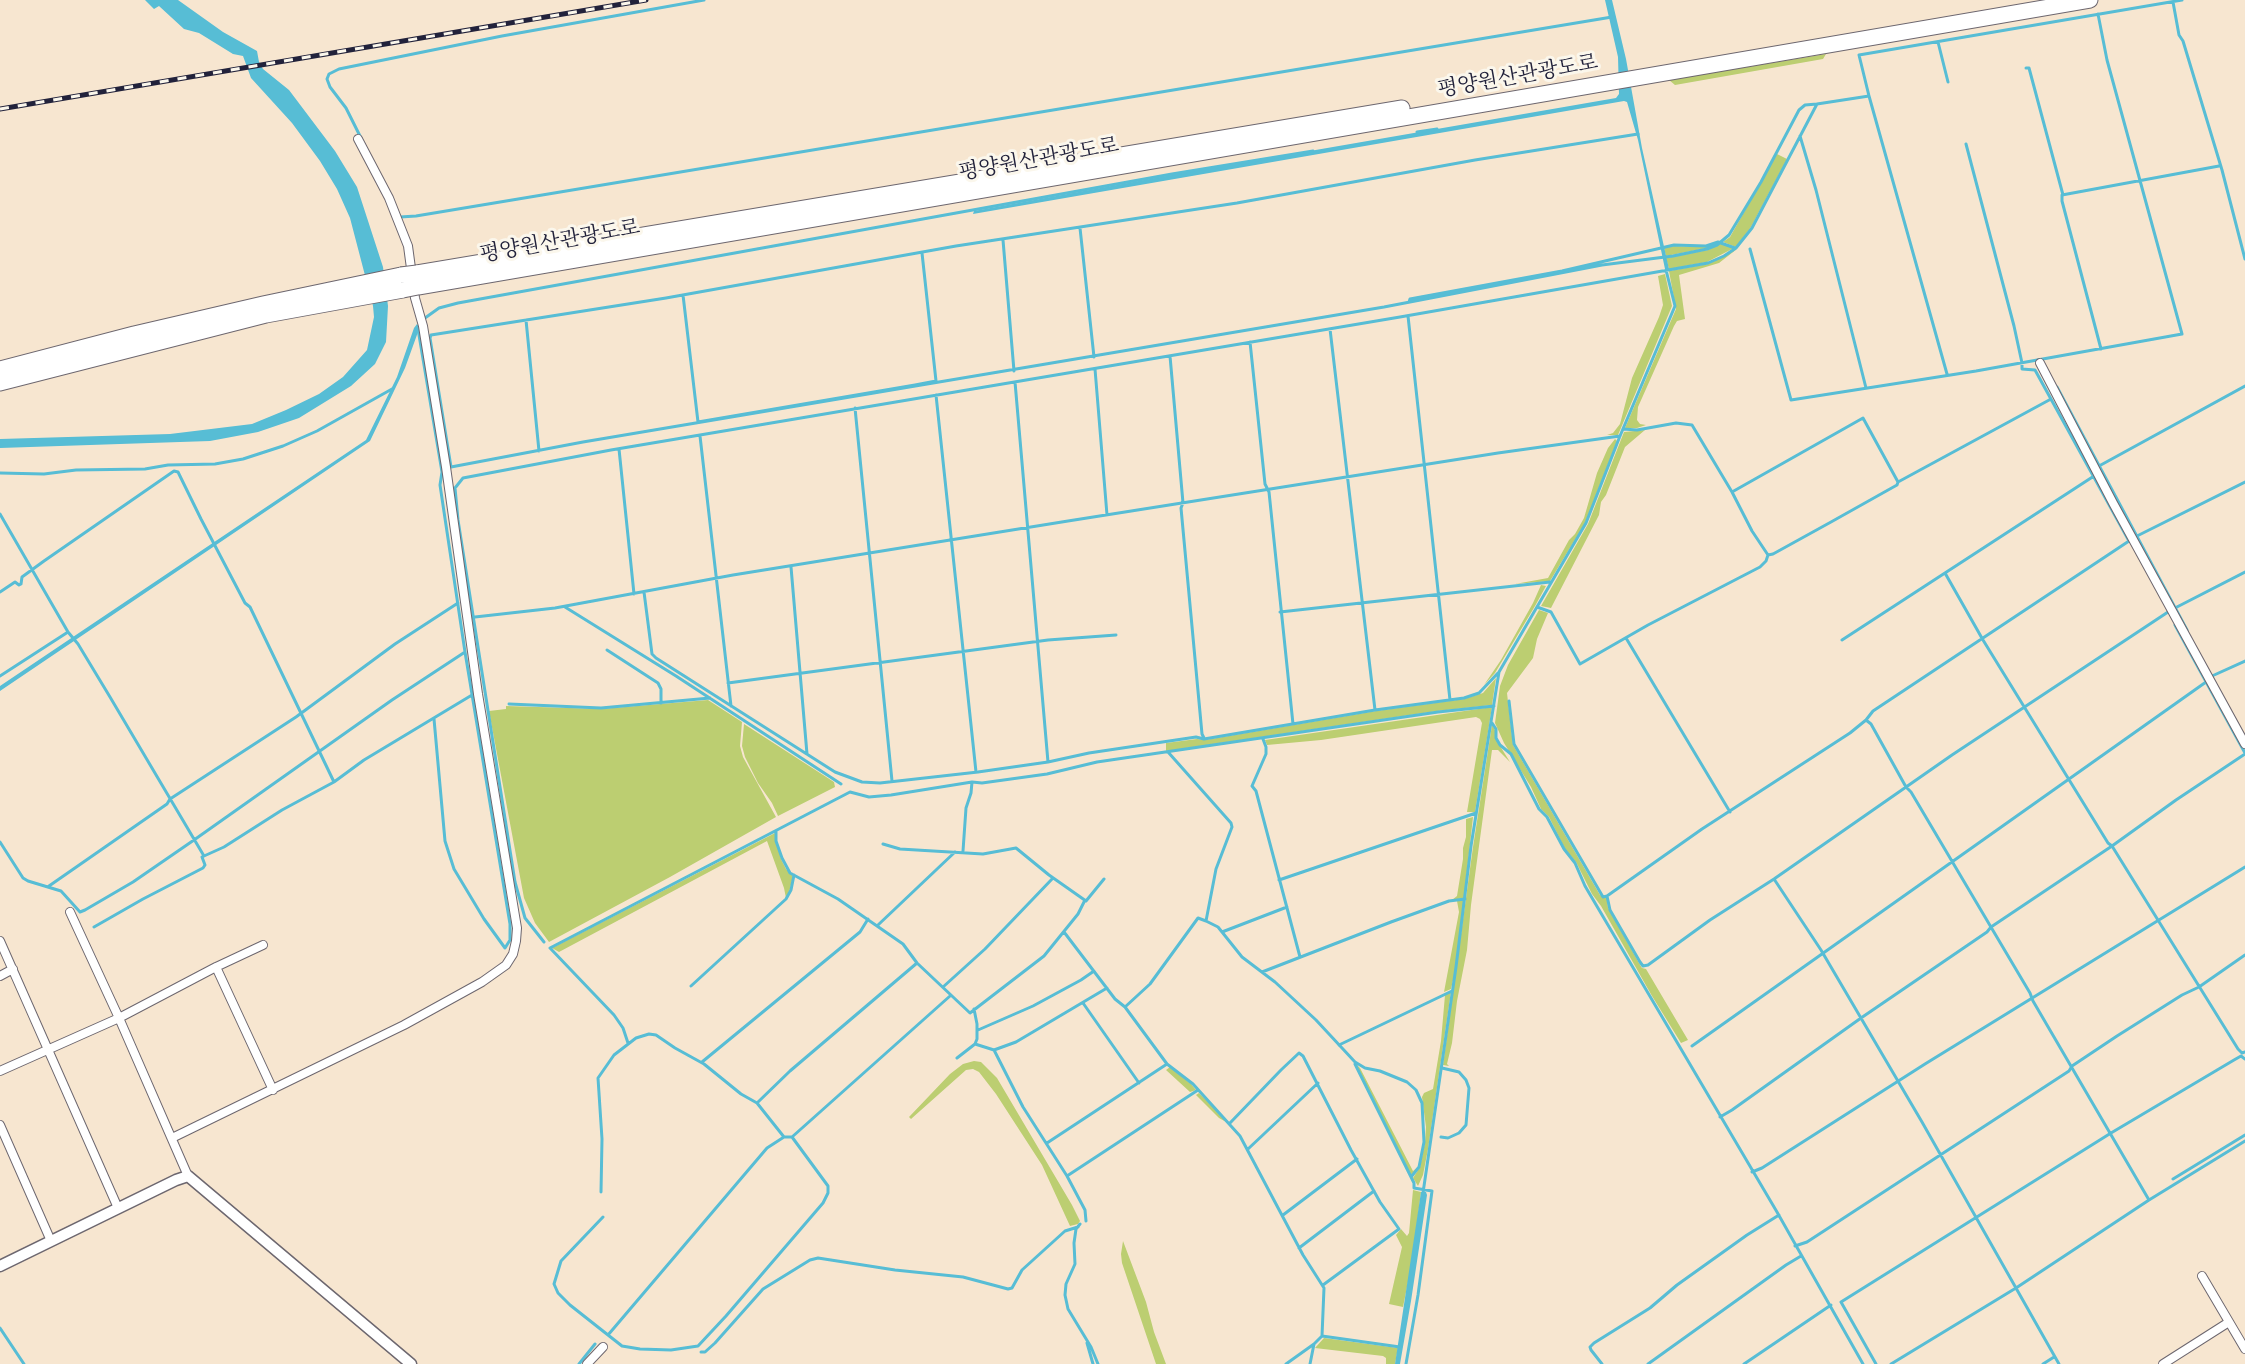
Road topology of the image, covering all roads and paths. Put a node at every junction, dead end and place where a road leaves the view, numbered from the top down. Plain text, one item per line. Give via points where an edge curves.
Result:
1 (2035, 0) edge
2 (2090, 0) edge
3 (1637, 73) junction
4 (358, 139) dead end
5 (361, 291) junction
6 (2040, 363) dead end
7 (0, 369) edge
8 (0, 383) edge
9 (2245, 744) edge
10 (70, 912) dead end
11 (0, 941) edge
12 (264, 945) dead end
13 (216, 967) junction
14 (14, 969) junction
15 (0, 976) edge
16 (119, 1018) junction
17 (49, 1049) junction
18 (0, 1071) edge
19 (273, 1090) junction
20 (0, 1125) edge
21 (172, 1138) junction
22 (188, 1176) junction
23 (118, 1208) junction
24 (51, 1241) junction
25 (0, 1266) edge
26 (2202, 1276) dead end
27 (2229, 1322) junction
28 (603, 1347) dead end
29 (2245, 1349) edge
30 (411, 1364) edge
31 (587, 1364) edge
32 (2163, 1364) edge

1 - 3 highway
2 - 3 highway, 평양원산관광도로
3 - 5 highway, 평양원산관광도로, bridge
4 - 19 street via 389,198 408,246 446,467 516,941 506,965 482,982
5 - 7 highway via 134,334
5 - 8 highway, 평양원산관광도로
6 - 9 street
10 - 16 street
11 - 14 street
12 - 13 street
13 - 16 street
13 - 19 street
14 - 15 street
14 - 17 street
16 - 17 street
16 - 21 street
17 - 18 street
17 - 23 street
19 - 21 street
20 - 24 street
21 - 22 street
22 - 23 street
22 - 30 street
23 - 24 street
24 - 25 street
26 - 27 street
27 - 29 street
27 - 32 street
28 - 31 street

